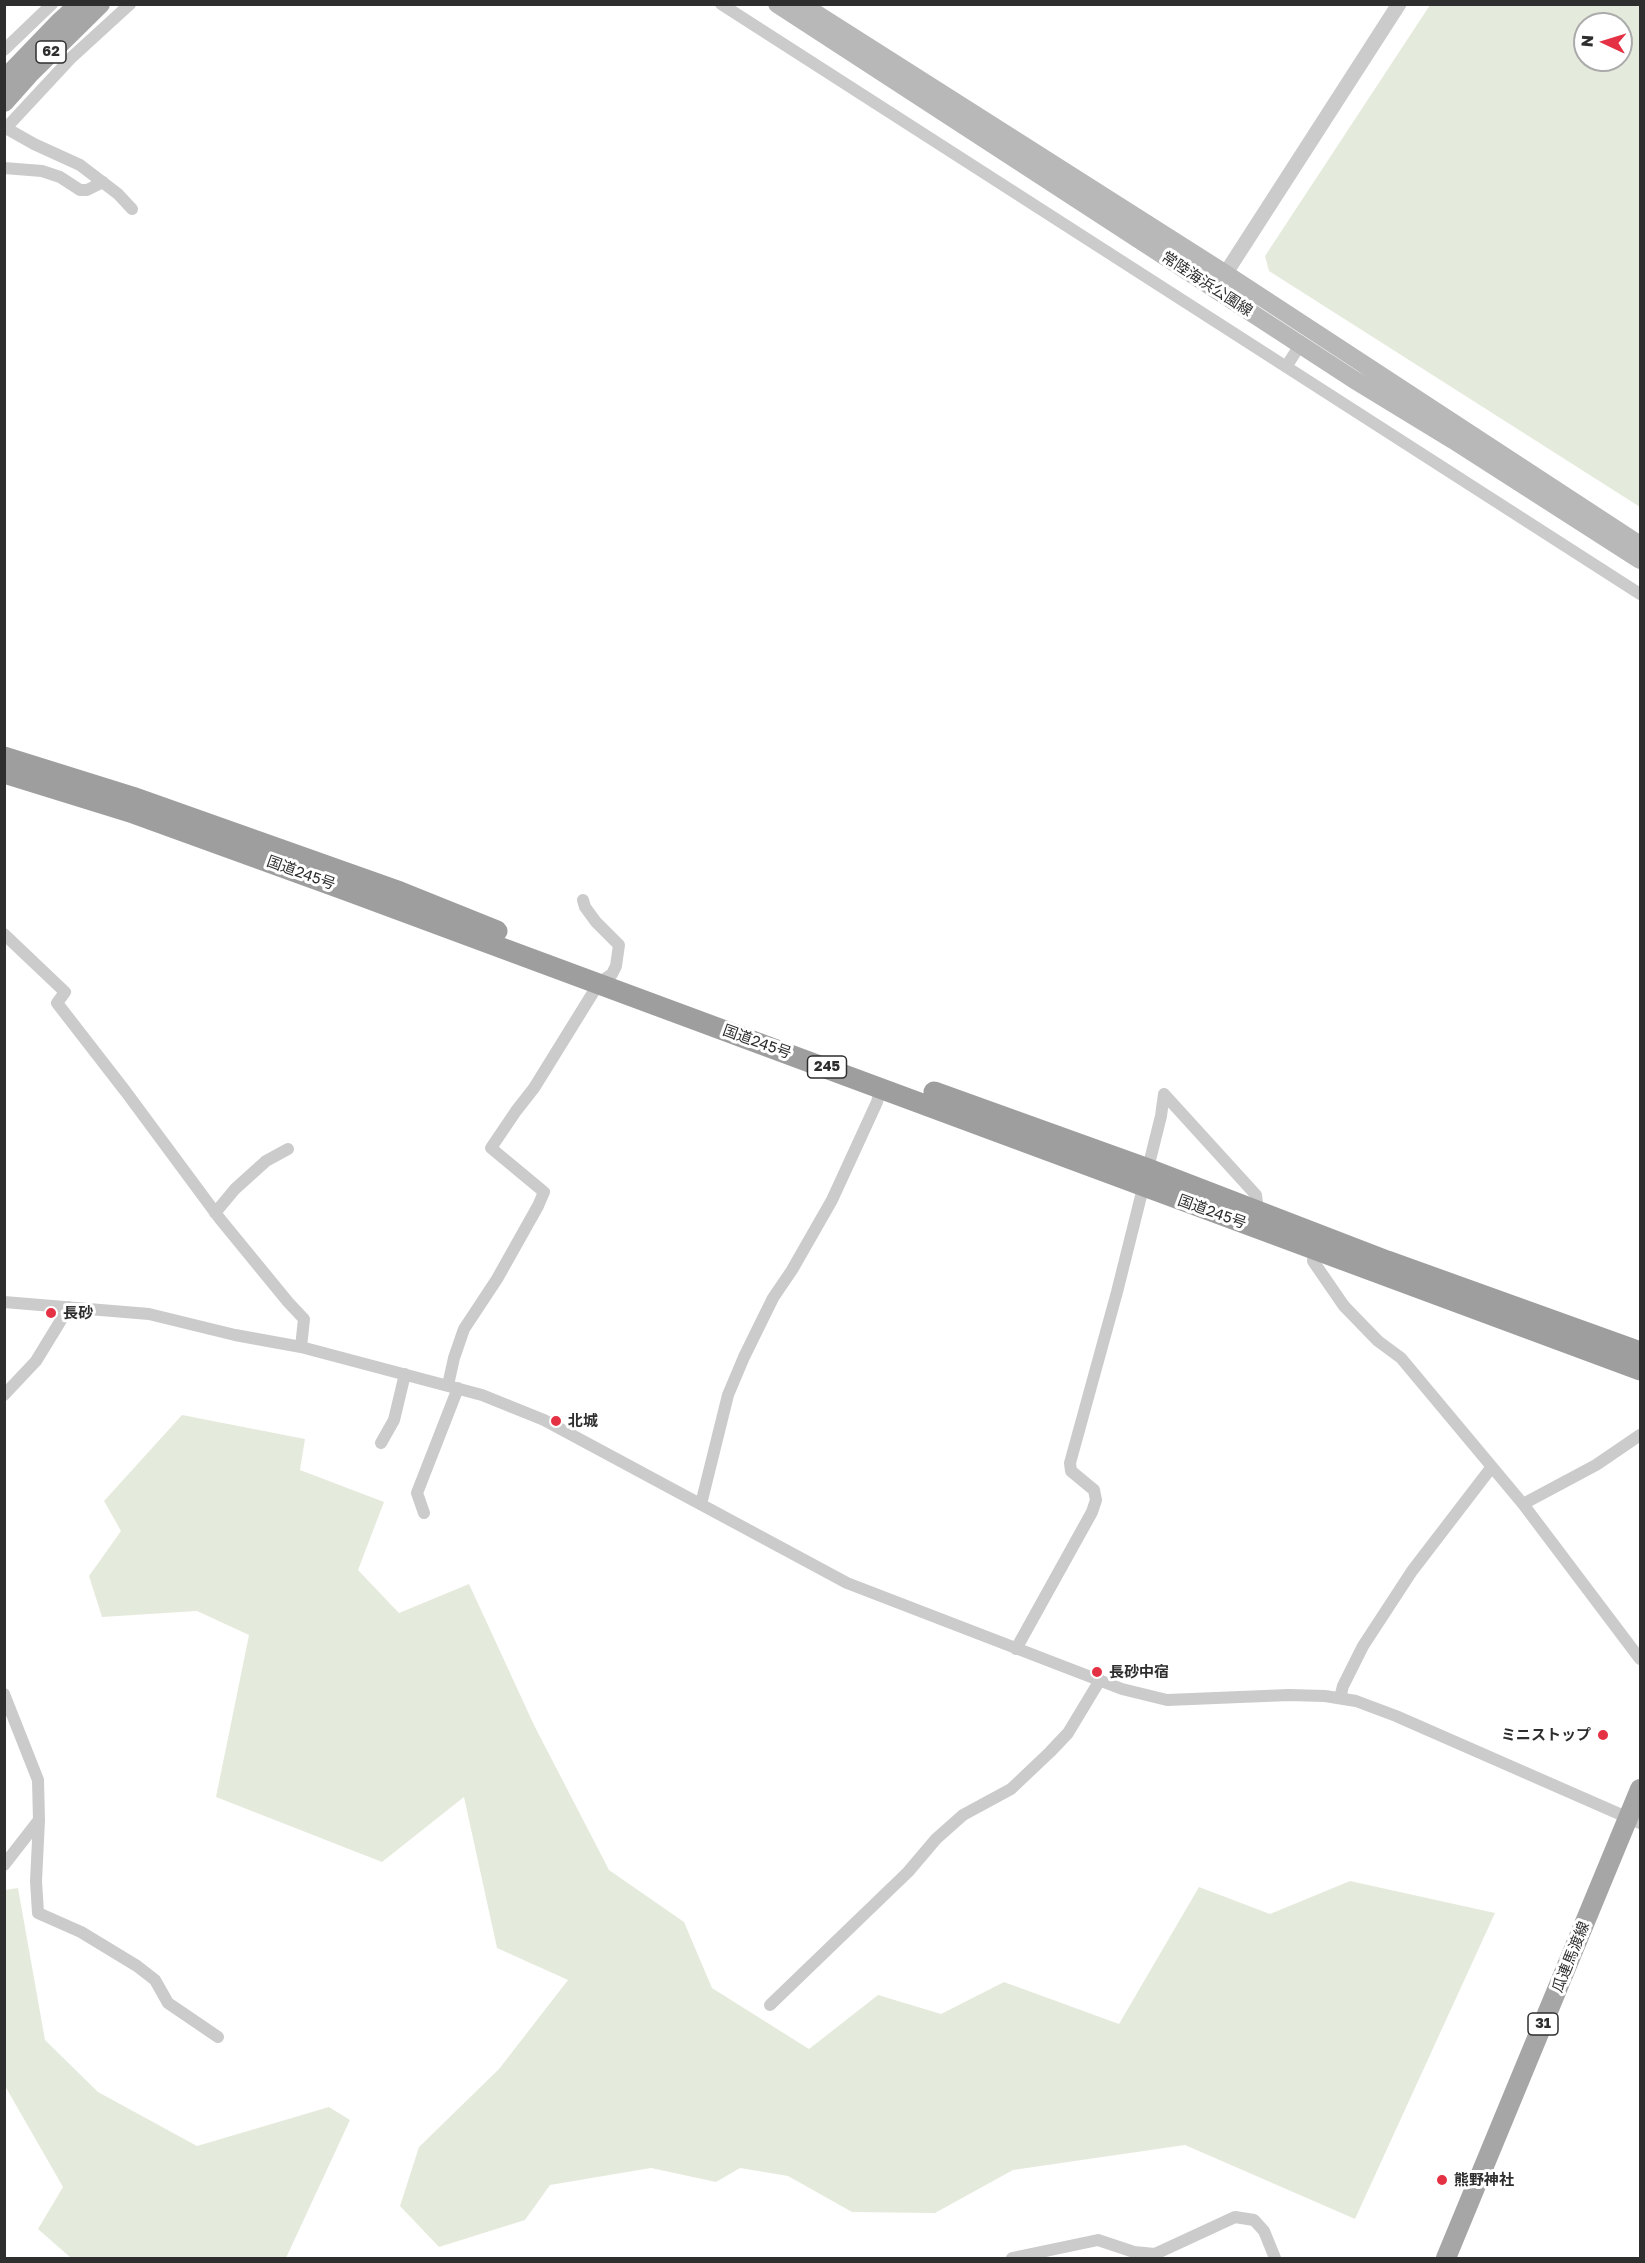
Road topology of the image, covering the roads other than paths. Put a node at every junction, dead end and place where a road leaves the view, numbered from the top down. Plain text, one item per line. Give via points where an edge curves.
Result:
1 (52, 4) edge
2 (80, 4) edge
3 (100, 4) edge
4 (130, 4) edge
5 (721, 4) edge
6 (777, 4) edge
7 (801, 4) edge
8 (1399, 4) edge
9 (4, 50) edge
10 (4, 81) edge
11 (4, 102) edge
12 (5, 127) edge
13 (4, 168) edge
14 (103, 182) junction
15 (132, 209) dead end
16 (1226, 274) junction
17 (1215, 290) junction
18 (1300, 345) junction
19 (1286, 367) junction
20 (1641, 544) edge
21 (1641, 560) edge
22 (1641, 594) edge
23 (8, 769) edge
24 (583, 900) dead end
25 (4, 934) edge
26 (605, 979) junction
27 (881, 1087) junction
28 (288, 1149) dead end
29 (1146, 1178) junction
30 (1257, 1210) junction
31 (215, 1213) junction
32 (1314, 1250) junction
33 (4, 1302) edge
34 (69, 1307) junction
35 (301, 1347) junction
36 (1641, 1352) edge
37 (1641, 1370) edge
38 (405, 1374) junction
39 (453, 1386) junction
40 (4, 1395) edge
41 (1641, 1435) edge
42 (381, 1443) dead end
43 (1491, 1468) junction
44 (701, 1504) junction
45 (1523, 1504) junction
46 (424, 1513) dead end
47 (1016, 1649) junction
48 (1641, 1659) edge
49 (1100, 1680) junction
50 (4, 1694) edge
51 (1340, 1698) junction
52 (1641, 1789) edge
53 (39, 1820) junction
54 (1635, 1820) edge
55 (4, 1865) edge
56 (770, 2005) dead end
57 (218, 2037) dead end
58 (1012, 2259) edge
59 (1275, 2259) edge
60 (1446, 2259) edge

1 - 9 street
2 - 10 main road, 62
3 - 11 main road, 62
4 - 12 street
5 - 19 street
6 - 17 main road, 常陸海浜公園線
7 - 16 main road, 常陸海浜公園線
8 - 16 street
12 - 14 street via 80,165
13 - 14 street via 42,171 80,190
14 - 15 street
16 - 17 street
16 - 20 main road, 常陸海浜公園線
17 - 18 main road, 常陸海浜公園線
18 - 19 street
18 - 21 main road, 常陸海浜公園線
19 - 22 street
23 - 26 highway, 国道245号 / 245
24 - 26 street via 596,922 619,945 616,966
25 - 31 street via 65,992 57,1003
26 - 27 highway, 国道245号 / 245
26 - 29 highway, 国道245号 / 245
26 - 39 street via 491,1148 544,1192 497,1279 464,1329 454,1358
27 - 29 highway, 国道245号 / 245
27 - 44 street via 832,1200 773,1299 744,1357 728,1395
28 - 31 street via 266,1161
29 - 30 highway, 国道245号 / 245
29 - 30 street via 1164,1094 1256,1195
29 - 32 highway, 国道245号 / 245
29 - 47 street via 1070,1464 1071,1471 1094,1490 1096,1500
30 - 36 highway, 国道245号 / 245
31 - 35 street via 304,1319
32 - 37 highway, 国道245号 / 245
32 - 43 street via 1313,1261 1344,1305 1378,1341 1401,1358
33 - 34 street
34 - 35 street via 149,1314
34 - 40 street via 36,1361
35 - 38 street
38 - 39 street
38 - 42 street via 394,1420
39 - 44 street via 544,1420
39 - 46 street via 417,1493
41 - 45 street via 1596,1465
43 - 45 street
43 - 51 street via 1412,1571 1364,1646
44 - 47 street via 847,1583
45 - 48 street
47 - 49 street
49 - 51 street via 1167,1700 1289,1695
49 - 56 street via 1068,1733 1050,1752 1011,1790 963,1815 936,1839 908,1872
50 - 53 street via 38,1780
51 - 54 street via 1396,1716
52 - 54 main road, 瓜連馬渡線 / 31
53 - 55 street
53 - 57 street via 38,1913 81,1932 137,1966 155,1980 168,2002
54 - 60 main road, 瓜連馬渡線 / 31
58 - 59 street via 1098,2240 1134,2252 1155,2254 1235,2217 1254,2220 1264,2231

